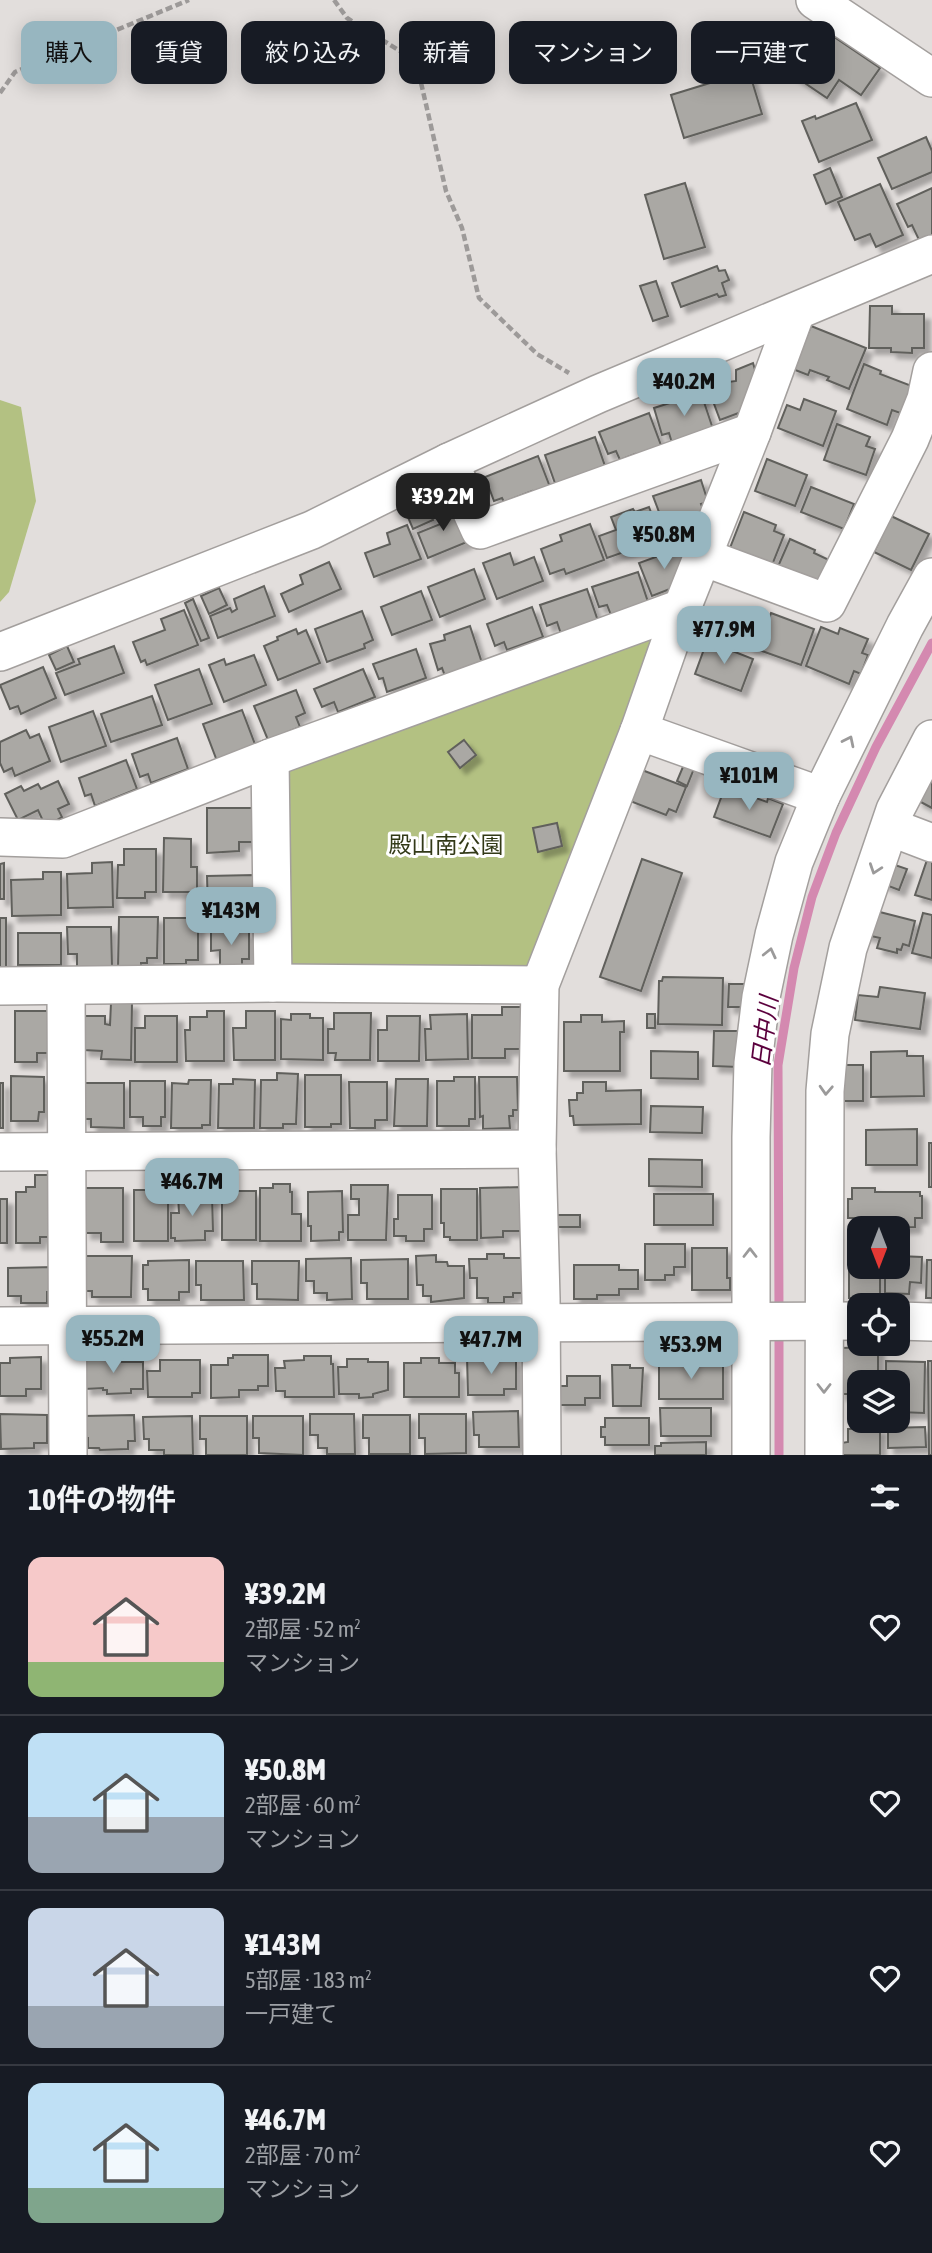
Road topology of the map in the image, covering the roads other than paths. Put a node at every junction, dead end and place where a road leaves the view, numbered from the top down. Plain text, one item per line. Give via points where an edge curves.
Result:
1 (815, 0) edge
2 (932, 78) edge
3 (932, 254) edge
4 (796, 312) junction
5 (932, 371) edge
6 (752, 432) junction
7 (449, 462) junction
8 (703, 557) junction
9 (932, 577) edge
10 (682, 608) junction
11 (0, 652) edge
12 (639, 731) junction
13 (932, 739) edge
14 (270, 758) junction
15 (821, 796) junction
16 (890, 827) junction
17 (0, 837) edge
18 (932, 843) edge
19 (273, 983) junction
20 (540, 985) junction
21 (0, 986) edge
22 (66, 986) junction
23 (537, 1149) junction
24 (0, 1152) edge
25 (67, 1152) junction
26 (750, 1321) junction
27 (842, 1321) edge
28 (910, 1321) edge
29 (932, 1322) edge
30 (541, 1324) junction
31 (0, 1326) edge
32 (67, 1326) junction
33 (68, 1455) edge
34 (542, 1455) edge
35 (751, 1455) edge
36 (824, 1455) edge

1 - 2 street
3 - 4 street
4 - 6 street
4 - 7 street
5 - 8 street via 910,439 827,604
6 - 7 street via 480,530
6 - 8 street
7 - 11 street via 312,530
8 - 10 street
15 -> 9 street
10 - 12 street
10 - 14 street
12 - 15 street
12 - 20 street
13 - 16 street
14 - 17 street via 63,839
14 - 19 street
26 -> 15 street via 753,1063 761,997 794,862
16 - 18 street
16 -> 27 street via 848,948 830,1034 825,1091
19 - 20 street
19 - 22 street
20 - 23 street
21 - 22 street
22 - 25 street
23 - 25 street
23 - 30 street
24 - 25 street
25 - 32 street
26 - 27 street
26 - 30 street
26 - 35 street
27 -> 36 street
28 - 29 street
30 - 32 street
30 - 34 street
31 - 32 street
32 - 33 street

